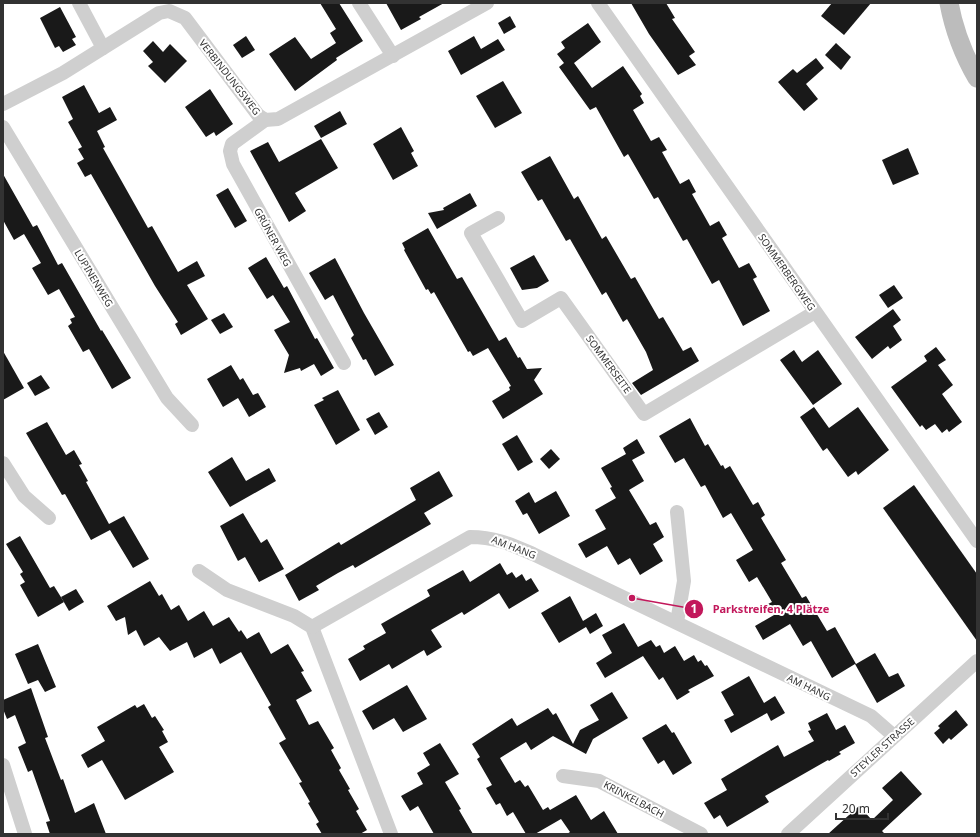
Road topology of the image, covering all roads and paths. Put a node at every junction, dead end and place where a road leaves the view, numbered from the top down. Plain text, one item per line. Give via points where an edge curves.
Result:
1 (79, 3) edge
2 (359, 3) edge
3 (488, 3) edge
4 (598, 3) edge
5 (949, 3) edge
6 (103, 48) junction
7 (393, 56) junction
8 (977, 78) edge
9 (3, 104) edge
10 (265, 120) junction
11 (3, 127) edge
12 (498, 218) dead end
13 (815, 312) junction
14 (344, 363) dead end
15 (192, 425) dead end
16 (3, 464) edge
17 (677, 512) dead end
18 (48, 518) dead end
19 (977, 541) edge
20 (199, 571) dead end
21 (677, 622) junction
22 (312, 627) junction
23 (977, 661) edge
24 (894, 736) junction
25 (3, 765) edge
26 (562, 776) dead end
27 (25, 834) edge
28 (391, 834) edge
29 (701, 834) edge
30 (788, 834) edge

1 - 6 street
2 - 7 street
3 - 7 street, VERBINDUNGSWEG
4 - 13 street, SOMMERBERGWEG
5 - 8 main road via 953,25
6 - 9 street, VERBINDUNGSWEG via 63,73
6 - 10 street, VERBINDUNGSWEG via 158,13 169,11 179,14 185,18 250,106
7 - 10 street, VERBINDUNGSWEG via 278,119
10 - 14 street, GRÜNER WEG via 232,144 232,164
11 - 15 street, LUPINENWEG via 167,398
12 - 13 street, SOMMERSEITE via 471,233 522,321 561,298 644,414
13 - 19 street, SOMMERBERGWEG
16 - 18 street via 24,496
17 - 21 street via 684,581
20 - 22 street via 227,590 294,616
21 - 22 street, AM HANG via 505,541 488,537 470,537
21 - 24 street, AM HANG via 871,716
22 - 28 street
23 - 24 street, STEYLER STRASSE
24 - 30 street, STEYLER STRASSE
25 - 27 street
26 - 29 street, KRINKELBACH via 599,781

